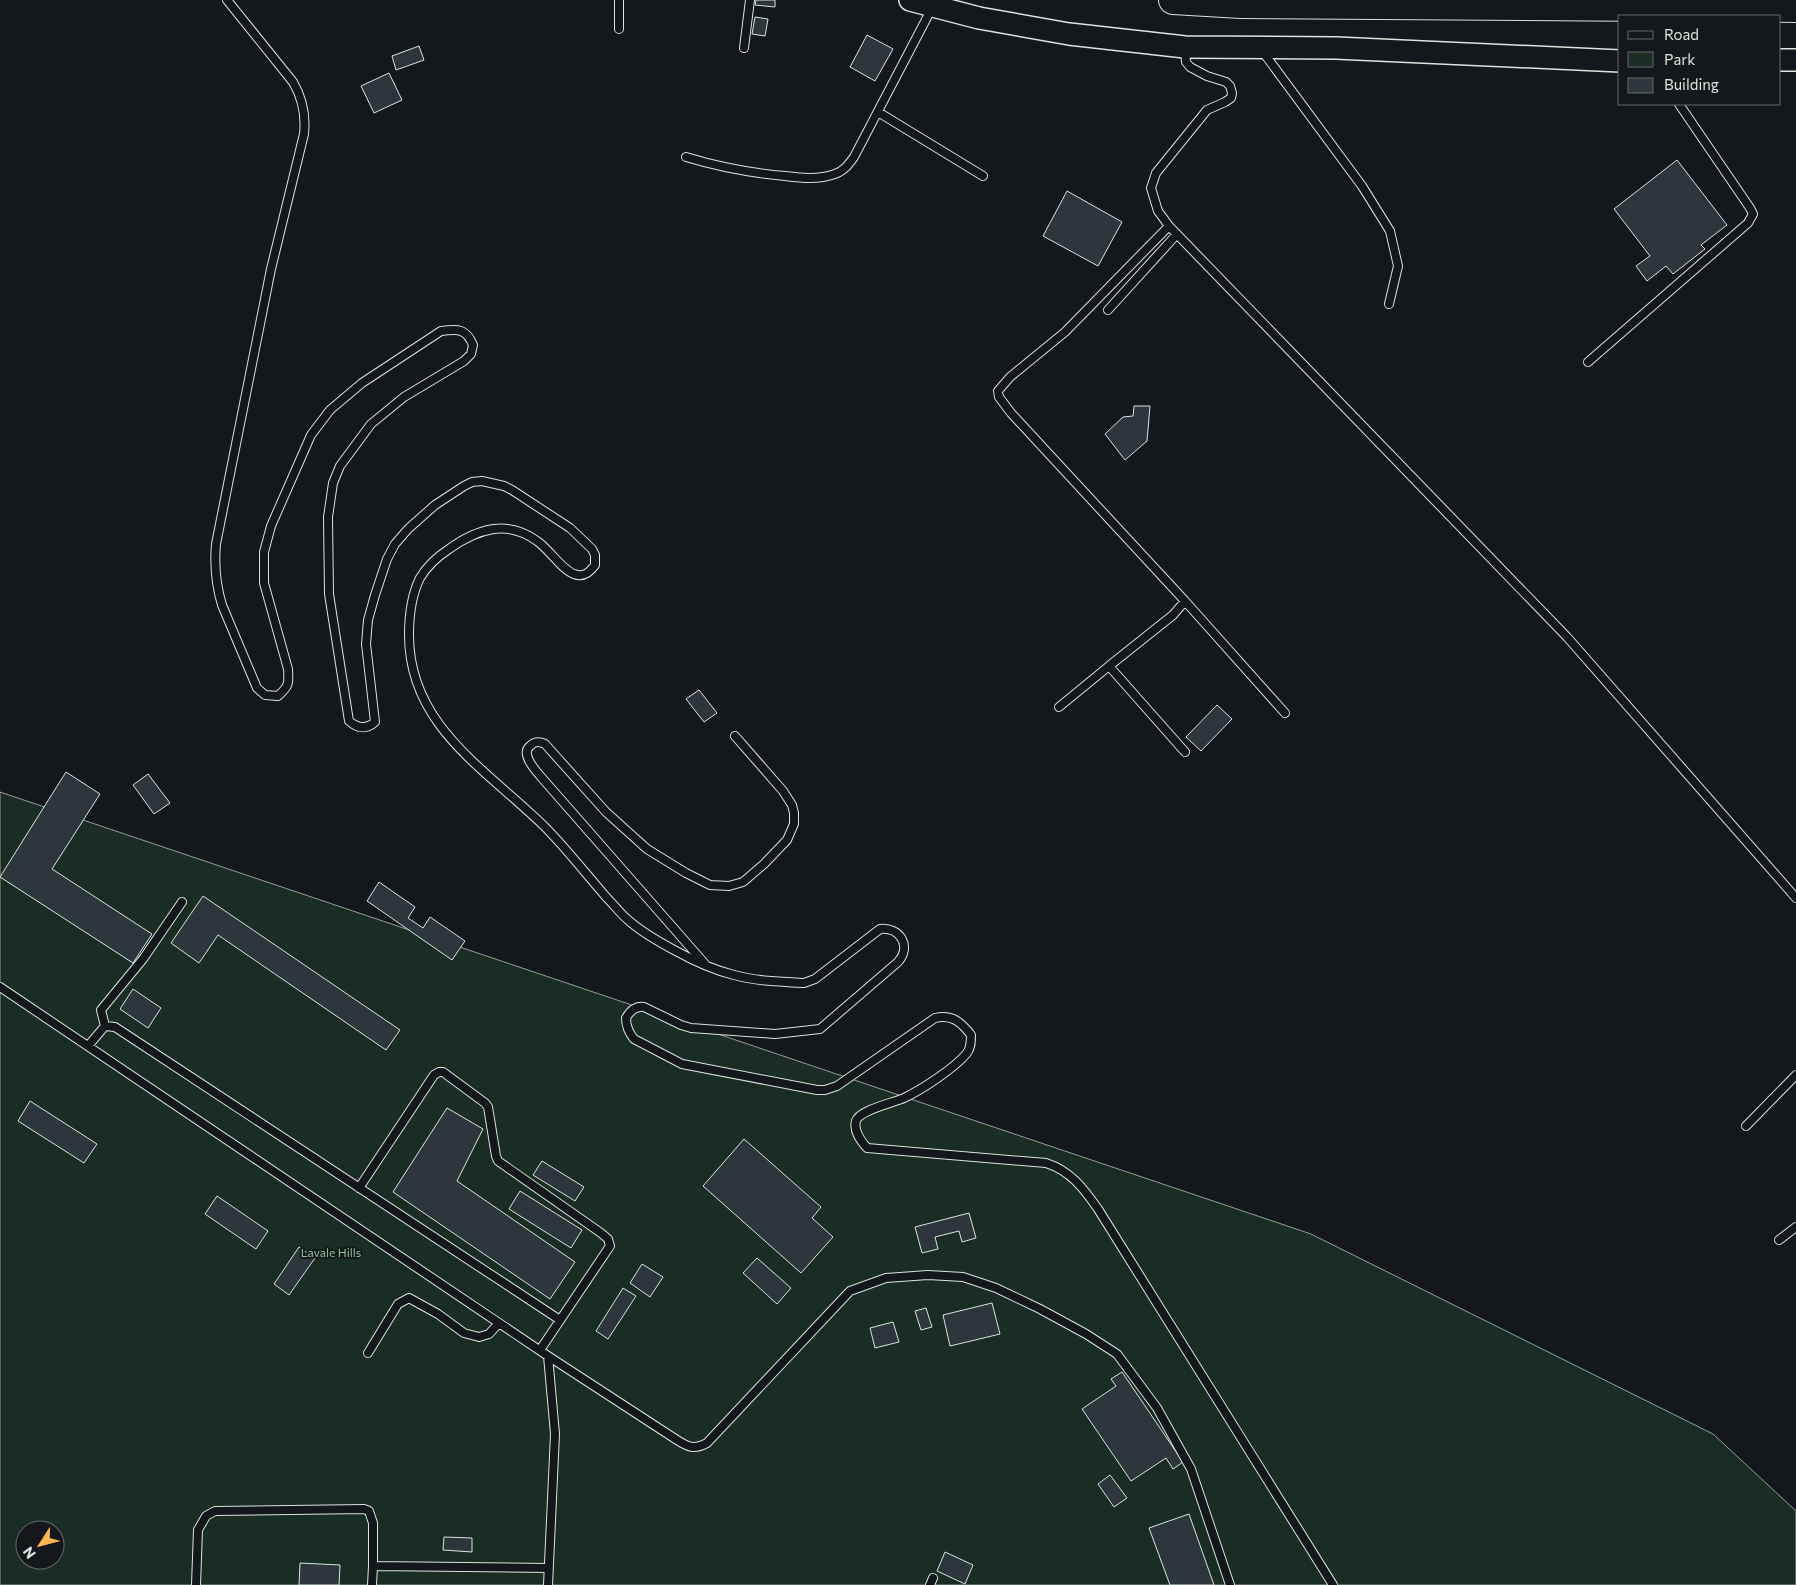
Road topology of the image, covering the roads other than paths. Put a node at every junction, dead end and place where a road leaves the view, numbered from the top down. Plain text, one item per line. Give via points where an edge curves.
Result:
1 (228, 0) edge
2 (620, 0) edge
3 (750, 0) edge
4 (910, 0) edge
5 (1173, 0) edge
6 (933, 6) junction
7 (1796, 8) edge
8 (619, 29) dead end
9 (1185, 47) junction
10 (744, 48) dead end
11 (1261, 48) junction
12 (1781, 60) edge
13 (1796, 60) edge
14 (1618, 61) edge
15 (1680, 105) edge
16 (878, 112) junction
17 (686, 157) dead end
18 (983, 176) dead end
19 (1169, 226) junction
20 (1177, 234) junction
21 (1389, 304) dead end
22 (1108, 310) dead end
23 (1588, 362) dead end
24 (1185, 602) junction
25 (1109, 666) junction
26 (1059, 707) dead end
27 (1285, 713) dead end
28 (735, 736) dead end
29 (1185, 752) dead end
30 (1796, 898) edge
31 (182, 902) dead end
32 (707, 966) junction
33 (0, 987) edge
34 (104, 1026) junction
35 (88, 1046) junction
36 (1796, 1075) edge
37 (1746, 1126) dead end
38 (359, 1188) junction
39 (1796, 1227) edge
40 (1779, 1240) dead end
41 (560, 1320) junction
42 (499, 1323) junction
43 (540, 1350) junction
44 (368, 1353) dead end
45 (548, 1356) junction
46 (373, 1566) junction
47 (548, 1568) junction
48 (196, 1585) edge
49 (372, 1585) edge
50 (548, 1585) edge
51 (1230, 1585) edge
52 (1333, 1585) edge

1 - 32 lane via 293,82 300,94 305,122 271,269 214,558 222,605 257,688 265,695 278,696 289,682 264,583 264,552 271,526 311,435 330,410 362,383 440,331 463,331 473,346 470,354 404,396 371,424 340,466 333,483 328,517 329,594 348,721 362,728 375,722 366,644 368,620 395,544 435,505 464,486 482,481 512,490 570,528 595,555 595,565 579,576 571,574 539,542 510,530 486,530 464,539 435,559 421,577 409,614 409,655 414,675 433,717 464,755 544,826 627,919 675,951
2 - 8 lane
3 - 10 lane
4 - 6 street
5 - 7 highway via 1240,4
6 - 9 street via 1069,34
6 - 16 lane
9 - 11 street
9 - 19 lane via 1186,62 1190,66 1226,82 1232,93 1226,102 1207,110 1156,173 1151,188 1158,210
11 - 14 street via 1336,48
11 - 21 lane via 1362,186 1390,231 1398,266
12 - 13 street
15 - 23 lane via 1750,208 1752,217
16 - 17 lane via 846,168 824,177 757,174
16 - 18 lane
19 - 20 lane
19 - 24 lane via 1065,332 1010,377 998,391 1011,413
20 - 22 lane
20 - 30 lane via 1567,638
24 - 25 lane
24 - 27 lane
25 - 26 lane
25 - 29 lane
28 - 32 lane via 783,791 792,805 794,824 787,840 764,864 743,882 728,886 710,885 646,849 606,812 546,744 539,741 527,748 527,756 542,778
31 - 34 lane via 143,959 101,1010
32 - 52 lane via 735,975 804,983 815,979 880,929 893,930 902,937 902,958 820,1029 775,1034 691,1028 640,1007 633,1009 626,1018 627,1029 634,1039 682,1064 818,1090 837,1086 935,1018 943,1016 958,1020 971,1035 968,1053 942,1075 905,1098 862,1114 856,1120 861,1142 867,1148 1046,1163 1068,1173 1098,1210
33 - 35 lane
34 - 35 lane
34 - 38 lane via 115,1027
35 - 42 lane
36 - 37 lane
38 - 41 lane
38 - 41 lane via 432,1076 443,1072 488,1107 498,1161 608,1239 610,1246
39 - 40 lane
41 - 43 lane
42 - 43 lane
42 - 44 lane via 489,1334 464,1333 409,1298 398,1304
43 - 45 lane
45 - 47 lane via 555,1434
45 - 51 lane via 676,1440 690,1448 699,1447 707,1443 850,1291 886,1278 928,1275 962,1277 996,1288 1086,1334 1117,1354 1157,1408 1191,1469
46 - 47 lane
46 - 48 lane via 373,1523 369,1512 364,1509 215,1511 206,1516 198,1530
46 - 49 lane
47 - 50 lane

